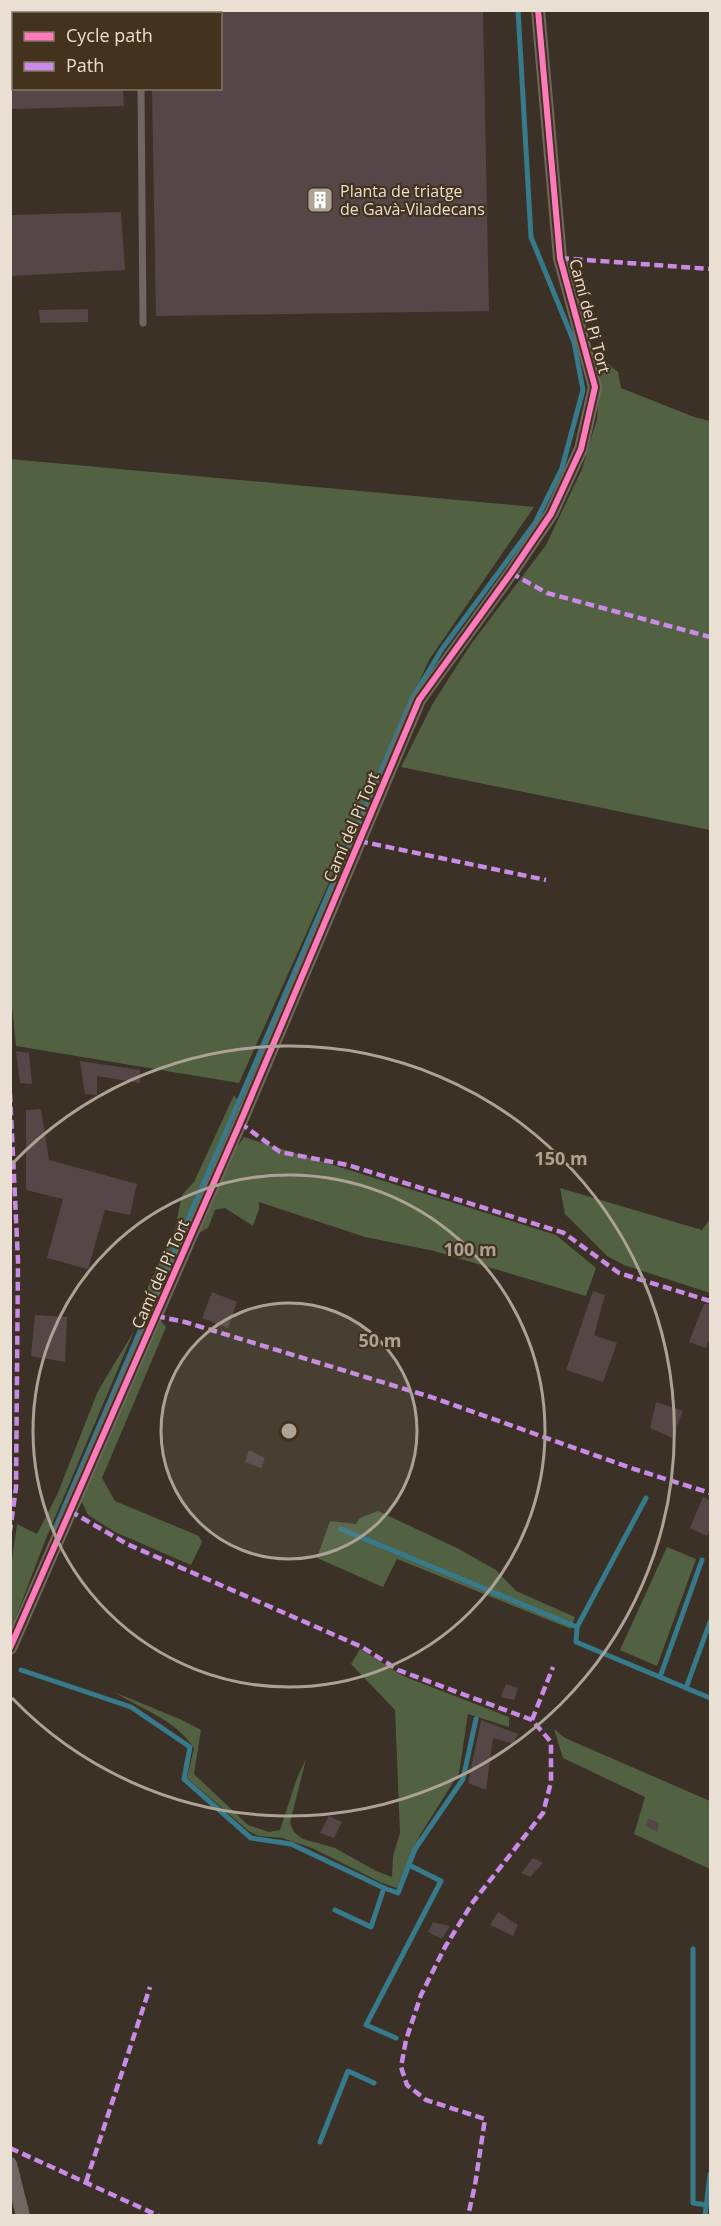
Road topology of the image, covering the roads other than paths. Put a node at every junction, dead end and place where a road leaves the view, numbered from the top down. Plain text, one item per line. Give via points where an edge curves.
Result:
1 (538, 10) edge
2 (141, 90) edge
3 (143, 323) dead end
4 (10, 1648) edge
5 (10, 2164) edge
6 (23, 2216) edge

1 - 4 street, Camí del Pi Tort via 560,258 595,387 581,449 551,514 419,700
2 - 3 lane
5 - 6 street

